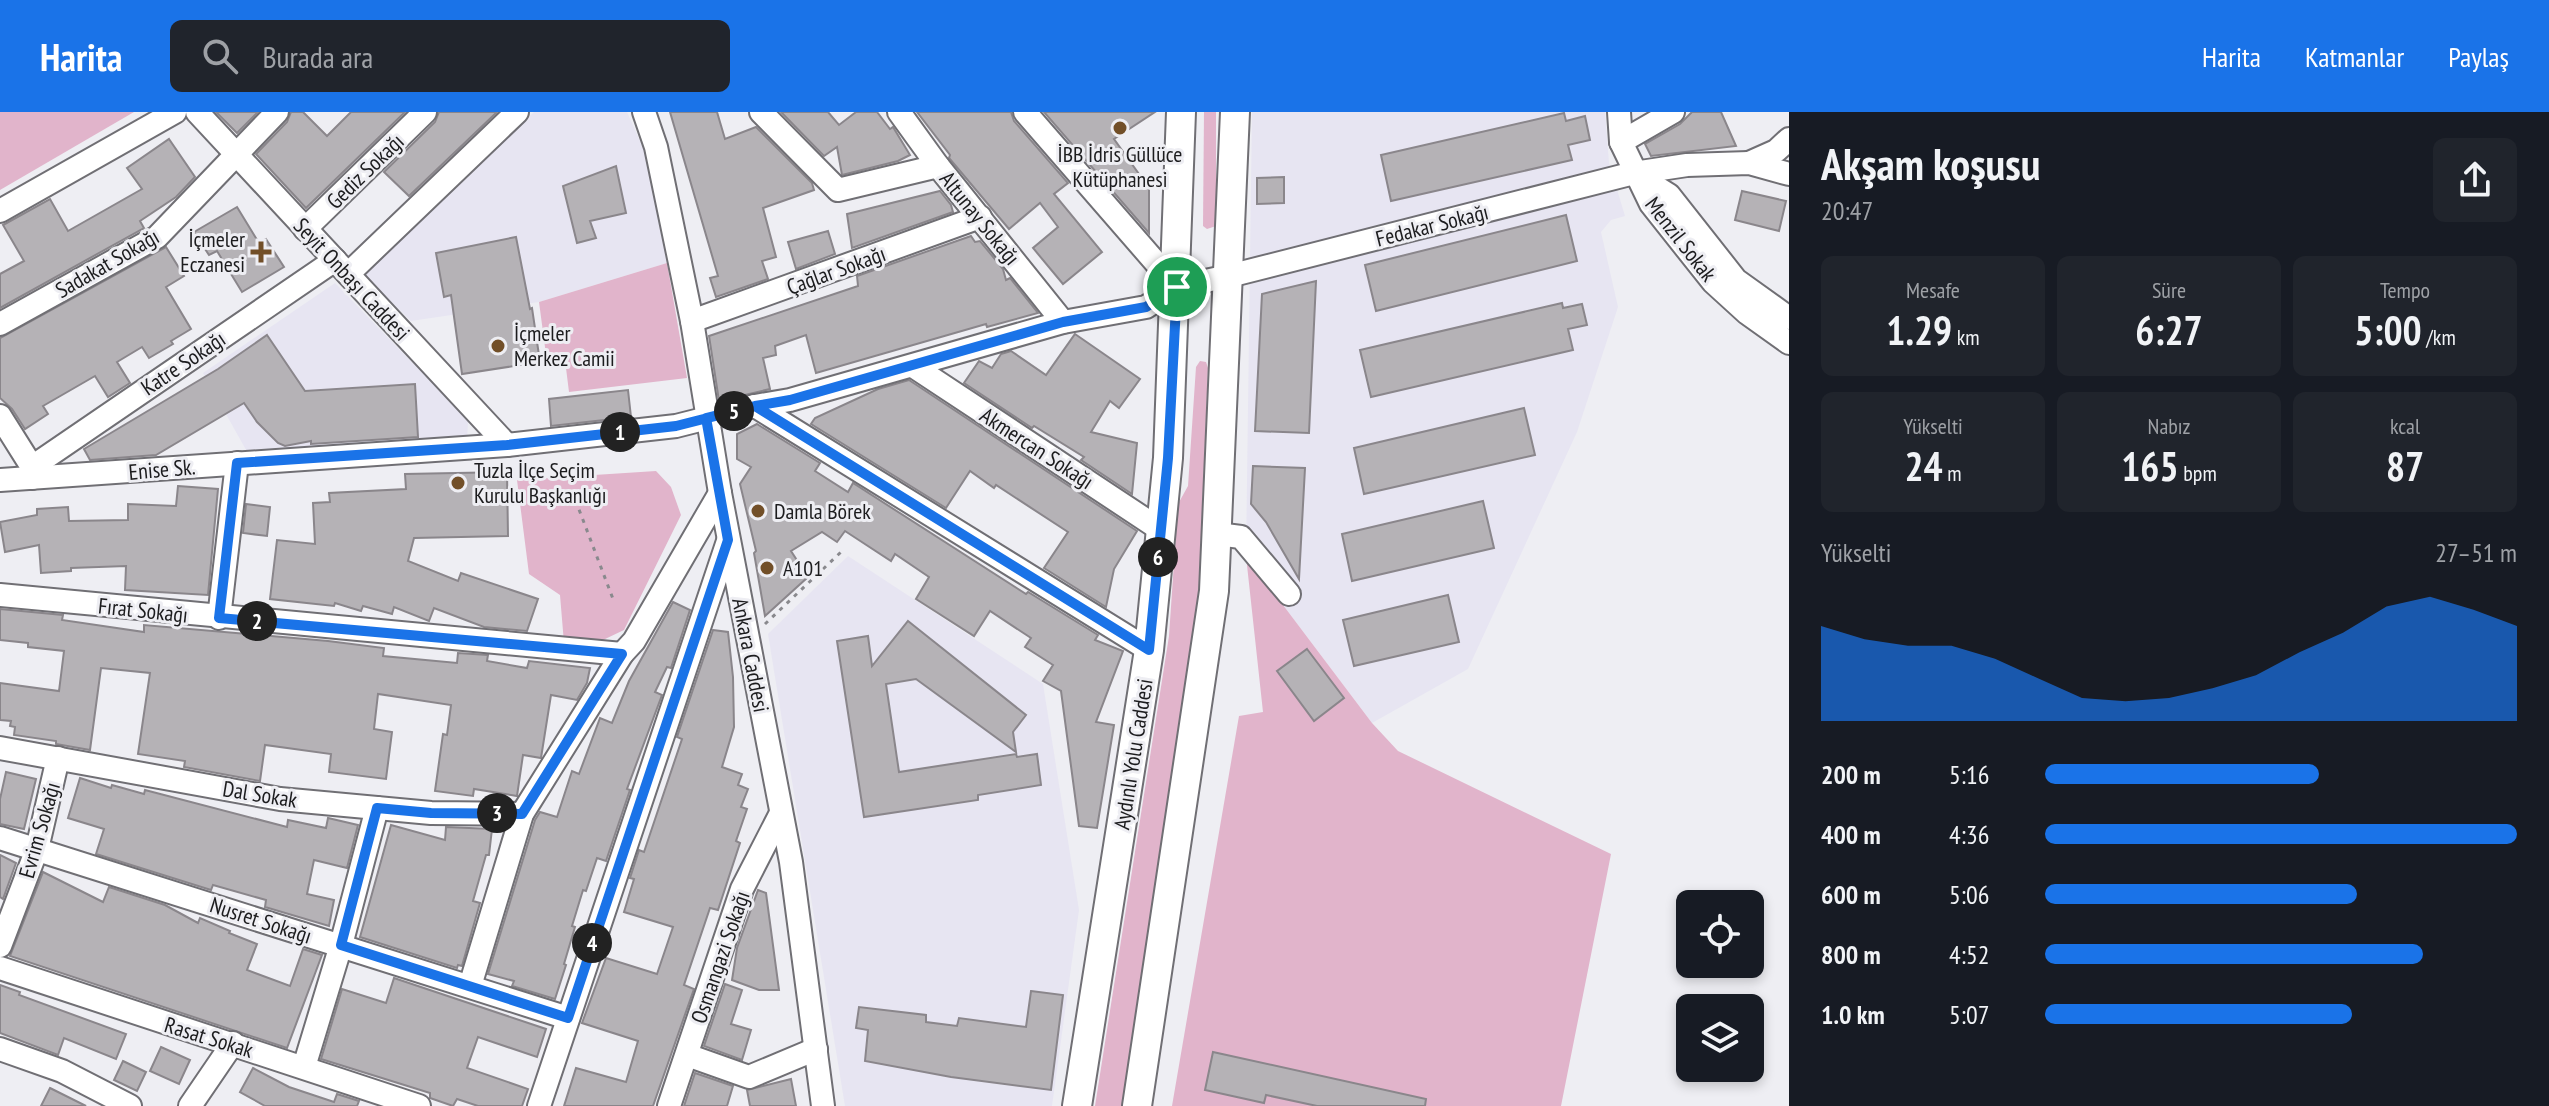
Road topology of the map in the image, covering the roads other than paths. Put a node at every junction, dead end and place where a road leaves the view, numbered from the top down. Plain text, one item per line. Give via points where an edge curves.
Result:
1 (175, 112) edge
2 (197, 112) edge
3 (277, 112) edge
4 (425, 112) edge
5 (517, 112) edge
6 (644, 112) edge
7 (761, 112) edge
8 (899, 112) edge
9 (1025, 112) edge
10 (1181, 112) edge
11 (1235, 112) edge
12 (1619, 112) edge
13 (1673, 112) edge
14 (1789, 139) edge
15 (1621, 142) junction
16 (236, 153) junction
17 (1749, 163) junction
18 (938, 166) junction
19 (1634, 173) junction
20 (1789, 174) edge
21 (0, 211) edge
22 (980, 217) junction
23 (305, 229) junction
24 (341, 267) junction
25 (1229, 276) junction
26 (1177, 287) junction
27 (1789, 318) edge
28 (692, 321) junction
29 (1063, 322) junction
30 (0, 324) edge
31 (1789, 343) edge
32 (913, 366) junction
33 (755, 406) junction
34 (0, 416) edge
35 (706, 418) junction
36 (507, 445) junction
37 (237, 463) junction
38 (32, 472) junction
39 (0, 480) edge
40 (720, 493) junction
41 (1161, 530) junction
42 (1217, 534) junction
43 (728, 540) junction
44 (1289, 594) dead end
45 (0, 595) edge
46 (219, 618) junction
47 (1149, 650) junction
48 (622, 654) junction
49 (0, 748) edge
50 (58, 758) junction
51 (377, 808) junction
52 (781, 813) junction
53 (522, 814) junction
54 (0, 838) edge
55 (37, 849) junction
56 (341, 945) junction
57 (0, 946) edge
58 (0, 968) edge
59 (470, 986) junction
60 (568, 1018) junction
61 (233, 1043) junction
62 (0, 1049) edge
63 (816, 1049) junction
64 (687, 1055) junction
65 (304, 1067) junction
66 (130, 1106) edge
67 (190, 1106) edge
68 (419, 1106) edge
69 (539, 1106) edge
70 (669, 1106) edge
71 (823, 1106) edge
72 (1077, 1106) edge
73 (1137, 1106) edge

1 - 21 street
2 - 16 street, Seyit Onbaşı Caddesi
3 - 16 street, Sadakat Sokağı
4 - 23 street, Gediz Sokağı
5 - 24 street, Katre Sokağı
6 - 28 street, Ankara Caddesi
7 - 18 street via 838,190
8 - 18 street, Altunay Sokağı
9 - 26 street
10 - 26 main road, Aydınlı Yolu Caddesi
11 - 25 main road
12 - 15 street
13 - 15 street
14 - 17 street
15 - 19 street
16 - 23 street, Seyit Onbaşı Caddesi
16 - 30 street, Sadakat Sokağı via 157,237
17 - 19 street, Fedakar Sokağı
17 - 20 street
18 - 22 street, Altunay Sokağı
19 - 25 street, Fedakar Sokağı
19 - 27 street, Menzil Sokak via 1669,195 1736,280
19 - 31 street, Menzil Sokak via 1651,204 1713,282
22 - 28 street, Çağlar Sokağı
22 - 29 street, Altunay Sokağı
23 - 24 street, Seyit Onbaşı Caddesi
24 - 36 street, Seyit Onbaşı Caddesi
24 - 38 street, Katre Sokağı
25 - 26 street, Fedakar Sokağı
25 - 42 main road
26 - 29 street, Fedakar Sokağı via 1146,307
26 - 41 main road, Aydınlı Yolu Caddesi
28 - 35 street, Ankara Caddesi
29 - 32 street, Fedakar Sokağı
32 - 33 street, Enise Sk.
32 - 41 street, Akmercan Sokağı
33 - 35 street, Enise Sk.
33 - 47 street
34 - 38 street
35 - 36 street, Enise Sk.
35 - 40 street, Ankara Caddesi
36 - 37 street, Enise Sk.
37 - 38 street, Enise Sk. via 77,477
37 - 46 street
38 - 39 street, Enise Sk.
40 - 43 street, Ankara Caddesi
40 - 48 street
41 - 47 main road, Aydınlı Yolu Caddesi
42 - 44 street via 1241,537
42 - 73 main road via 1214,591
43 - 52 street, Ankara Caddesi
43 - 60 street
45 - 46 street, Fırat Sokağı
46 - 48 street, Fırat Sokağı
47 - 72 main road, Aydınlı Yolu Caddesi
48 - 53 street
49 - 50 street, Dal Sokak
50 - 51 street, Dal Sokak via 280,799
50 - 55 street, Evrim Sokağı
51 - 53 street, Dal Sokak
51 - 56 street
52 - 63 street, Ankara Caddesi
52 - 64 street, Osmangazi Sokağı via 742,889
53 - 59 street
54 - 55 street, Nusret Sokağı
55 - 56 street, Nusret Sokağı
55 - 57 street, Evrim Sokağı
56 - 59 street, Nusret Sokağı
56 - 65 street
58 - 61 street, Rasat Sokak
59 - 60 street, Nusret Sokağı
60 - 69 street
61 - 65 street, Rasat Sokak
61 - 67 street
62 - 66 street via 62,1071
63 - 64 street via 749,1077
63 - 71 street, Ankara Caddesi
64 - 70 street, Osmangazi Sokağı
65 - 68 street, Rasat Sokak

